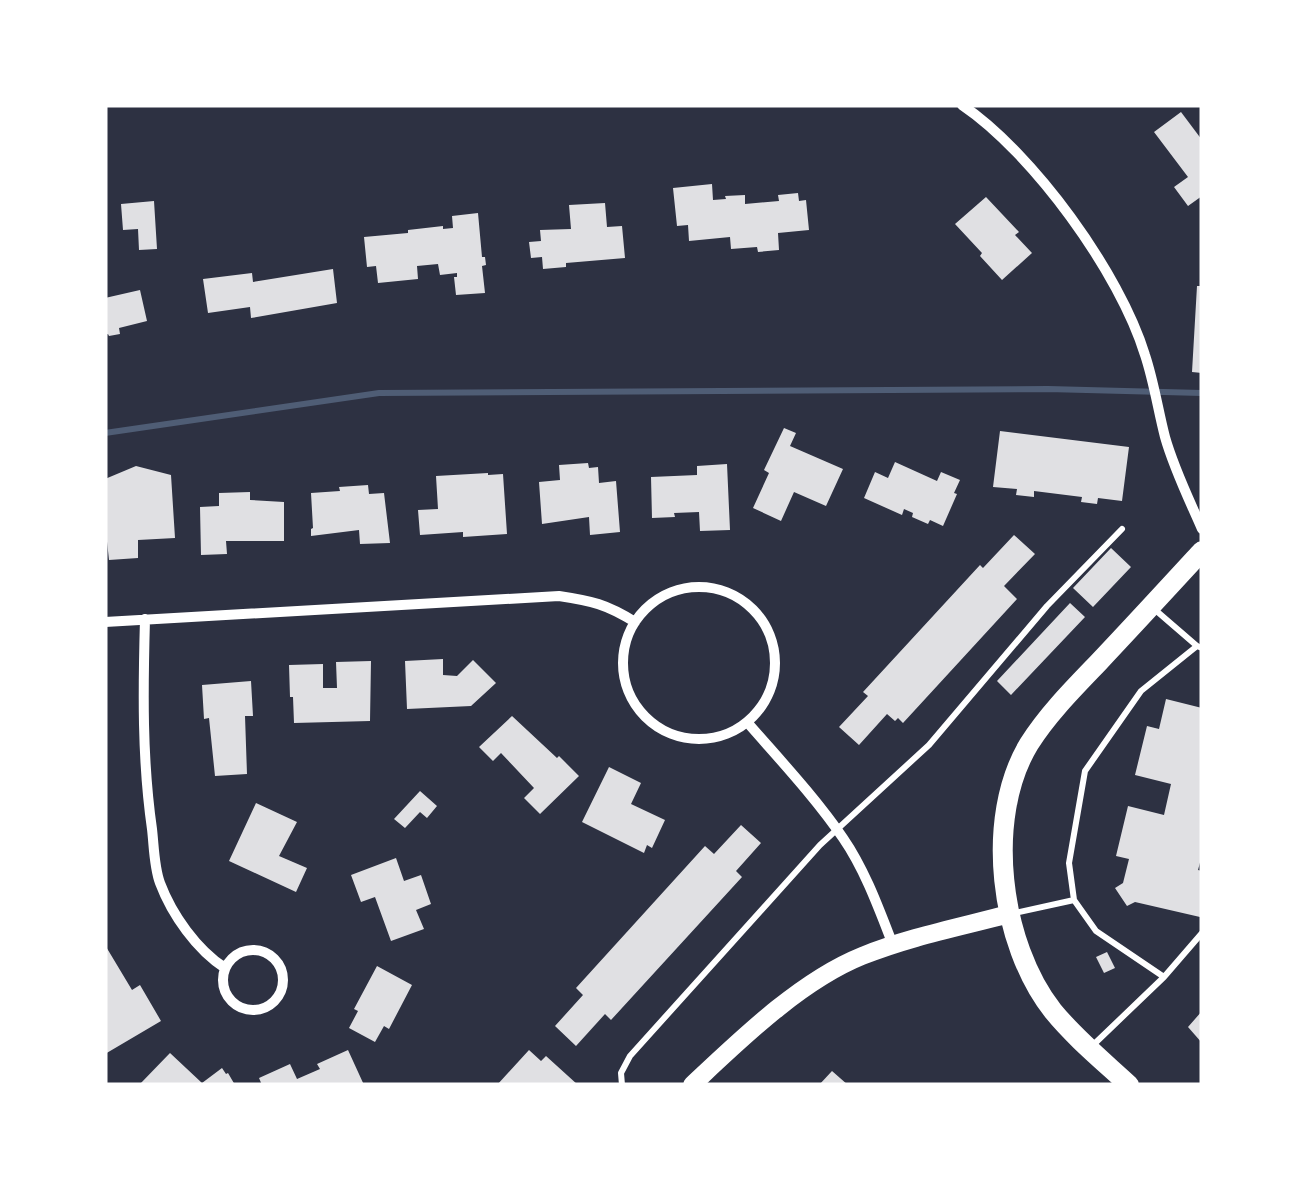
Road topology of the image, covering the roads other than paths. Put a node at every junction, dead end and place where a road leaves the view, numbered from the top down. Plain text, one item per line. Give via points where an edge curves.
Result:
1 (962, 105) edge
2 (1122, 528) dead end
3 (1202, 530) edge
4 (1202, 552) edge
5 (1151, 606) junction
6 (145, 619) junction
7 (105, 622) edge
8 (635, 622) junction
9 (1199, 647) edge
10 (747, 722) junction
11 (838, 830) junction
12 (1074, 900) junction
13 (1009, 914) junction
14 (1202, 933) edge
15 (893, 945) junction
16 (225, 968) junction
17 (1164, 977) junction
18 (1089, 1048) junction
19 (621, 1084) edge
20 (692, 1085) edge
21 (1129, 1085) edge

1 - 3 street via 1010,147 1072,219 1122,301
2 - 11 lane via 930,745
4 - 5 main road
5 - 9 lane
5 - 13 main road via 1062,702 1016,772 1002,832
6 - 7 street
6 - 8 street via 559,596 599,603
6 - 16 street via 142,719 159,880 184,927
8 - 10 street via 622,658 624,683 653,724 700,740
8 - 10 street via 662,596 685,587 734,594 754,610 769,630 774,680
9 - 12 lane via 1141,692 1085,771 1069,863
10 - 11 street
11 - 15 street
11 - 19 lane via 630,1056
12 - 13 lane
12 - 17 lane via 1096,931
13 - 15 street
13 - 18 main road via 1018,949 1050,1008
14 - 17 lane
15 - 20 street via 828,973 756,1024
16 - 16 street via 224,989 236,1006 256,1010 281,992 282,971 270,955 250,950
17 - 18 lane
18 - 21 main road

